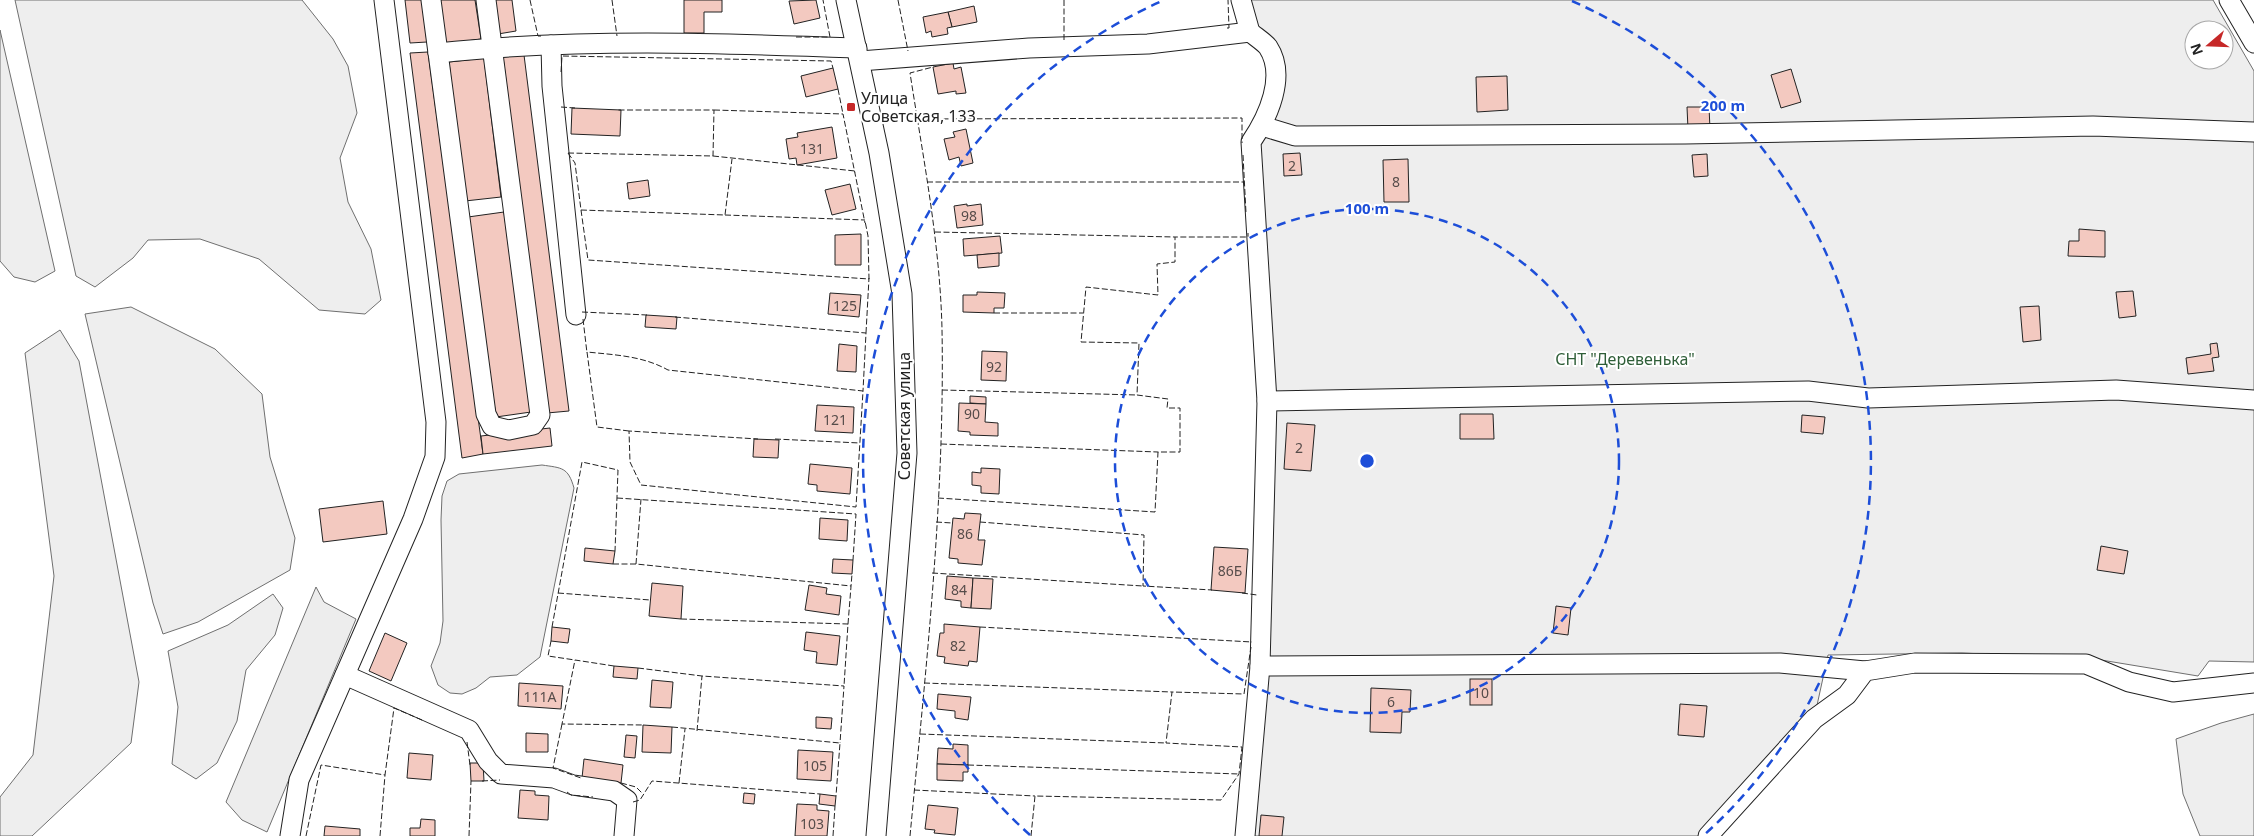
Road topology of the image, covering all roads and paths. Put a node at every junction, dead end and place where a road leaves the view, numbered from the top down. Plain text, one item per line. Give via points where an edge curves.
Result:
1 (384, 0) edge
2 (431, 0) edge
3 (486, 0) edge
4 (846, 0) edge
5 (1241, 0) edge
6 (2229, 0) edge
7 (1250, 32) junction
8 (2254, 43) edge
9 (551, 44) junction
10 (492, 47) junction
11 (438, 53) junction
12 (858, 54) junction
13 (1262, 126) junction
14 (2254, 132) edge
15 (576, 315) dead end
16 (2254, 400) edge
17 (1267, 401) junction
18 (1260, 666) junction
19 (1865, 671) junction
20 (345, 675) junction
21 (2254, 683) edge
22 (290, 836) edge
23 (624, 836) edge
24 (876, 836) edge
25 (1245, 836) edge
26 (1708, 836) edge

1 - 20 street via 436,422 435,457 413,519
2 - 11 street
3 - 10 street
4 - 12 street, Советская улица
5 - 7 street
6 - 8 street
7 - 12 street via 1148,44
7 - 13 street via 1268,46 1277,68 1272,98
9 - 10 street
9 - 12 street via 749,44
9 - 15 street via 552,86
10 - 11 street
10 - 11 street via 540,416 533,425 509,430 492,426 486,414
12 - 24 street, Советская улица via 879,153 902,294 907,453
13 - 14 street via 1296,136 1685,134 2093,126
13 - 17 street via 1251,142
16 - 17 street via 2116,390 1868,398 1808,391
17 - 18 street
18 - 19 street via 1780,663
18 - 25 street
19 - 21 street via 1915,663 2086,664 2130,682 2173,692
19 - 26 street via 1847,695 1814,719
20 - 22 street via 299,780
20 - 23 street via 469,730 488,761 501,774 554,778 573,785 614,791 626,800

